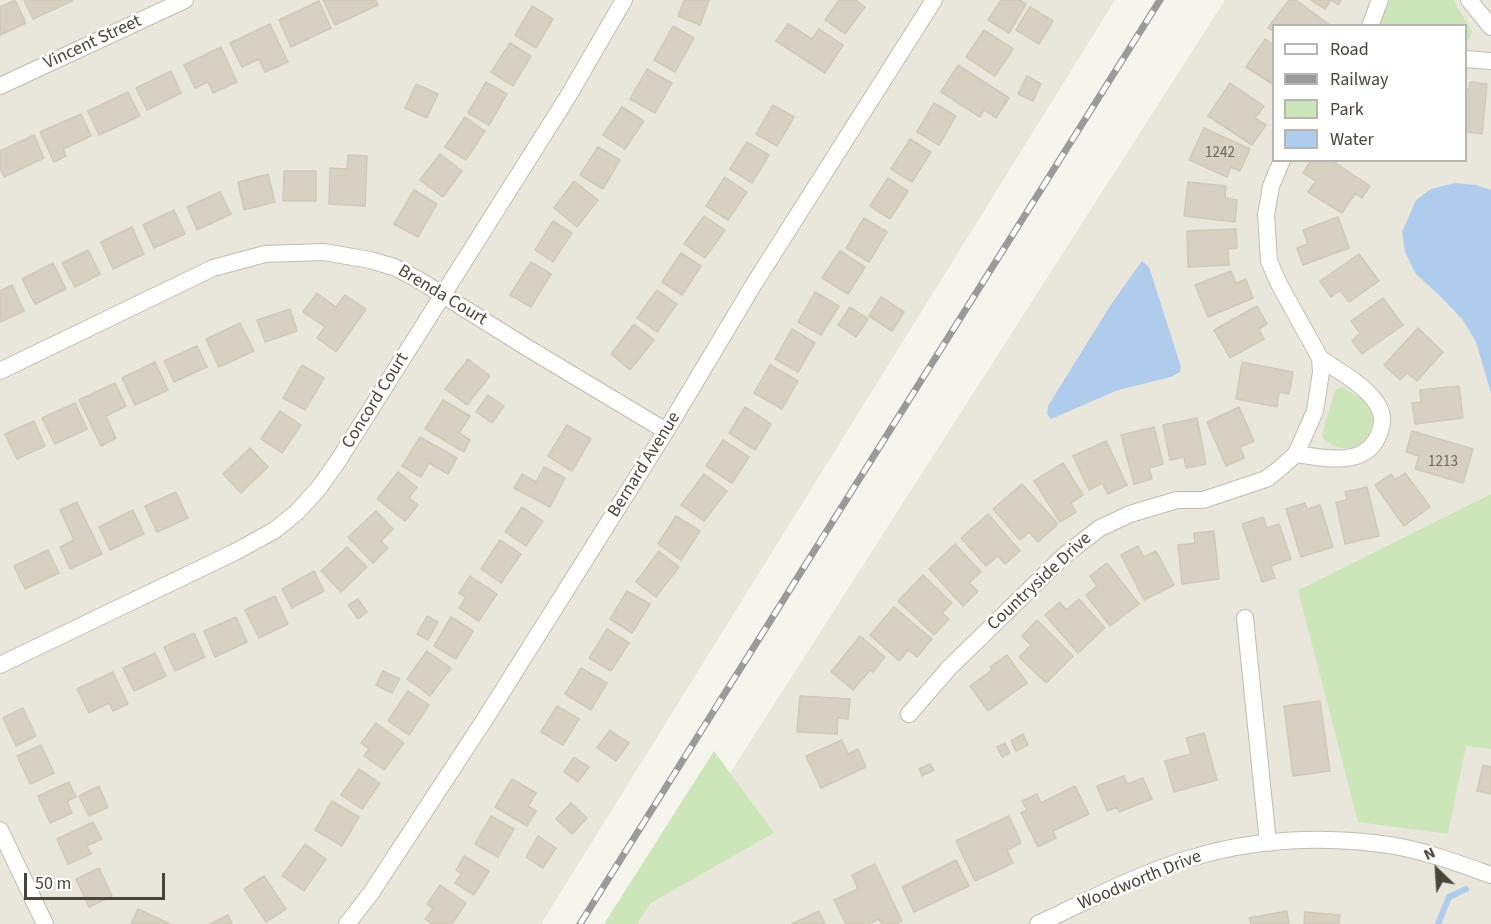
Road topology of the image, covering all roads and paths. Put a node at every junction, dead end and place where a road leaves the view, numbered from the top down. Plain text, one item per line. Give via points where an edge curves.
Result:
1 (185, 0) edge
2 (624, 0) edge
3 (934, 0) edge
4 (1380, 0) edge
5 (1469, 0) edge
6 (1371, 24) edge
7 (1491, 27) edge
8 (1467, 59) edge
9 (1491, 61) edge
10 (0, 86) edge
11 (1281, 162) edge
12 (442, 295) junction
13 (1320, 358) junction
14 (0, 371) edge
15 (666, 432) junction
16 (1296, 453) junction
17 (1245, 618) dead end
18 (0, 665) edge
19 (909, 714) dead end
20 (0, 830) edge
21 (1268, 843) junction
22 (1491, 875) edge
23 (45, 924) edge
24 (347, 924) edge
25 (1038, 924) edge

1 - 10 street, Vincent Street
2 - 12 street, Concord Court
3 - 15 street, Bernard Avenue via 754,284
4 - 6 street
5 - 7 street
8 - 9 street
11 - 13 street via 1271,186 1266,215 1269,261
12 - 14 street, Brenda Court via 394,267 370,260 324,252 265,254 213,268
12 - 15 street, Brenda Court
12 - 18 street, Concord Court via 338,461 297,512 275,530 235,552
13 - 16 street, Countryside Drive via 1315,411
13 - 16 street via 1374,399 1383,424 1370,447 1359,455 1333,459
15 - 24 street, Bernard Avenue via 478,728
16 - 19 street, Countryside Drive via 1257,482 1203,500 1177,500 1100,528 1066,554 942,674
17 - 21 street
20 - 23 street
21 - 22 street, Woodworth Drive via 1326,840 1385,845 1433,855
21 - 25 street, Woodworth Drive via 1215,851 1179,862

